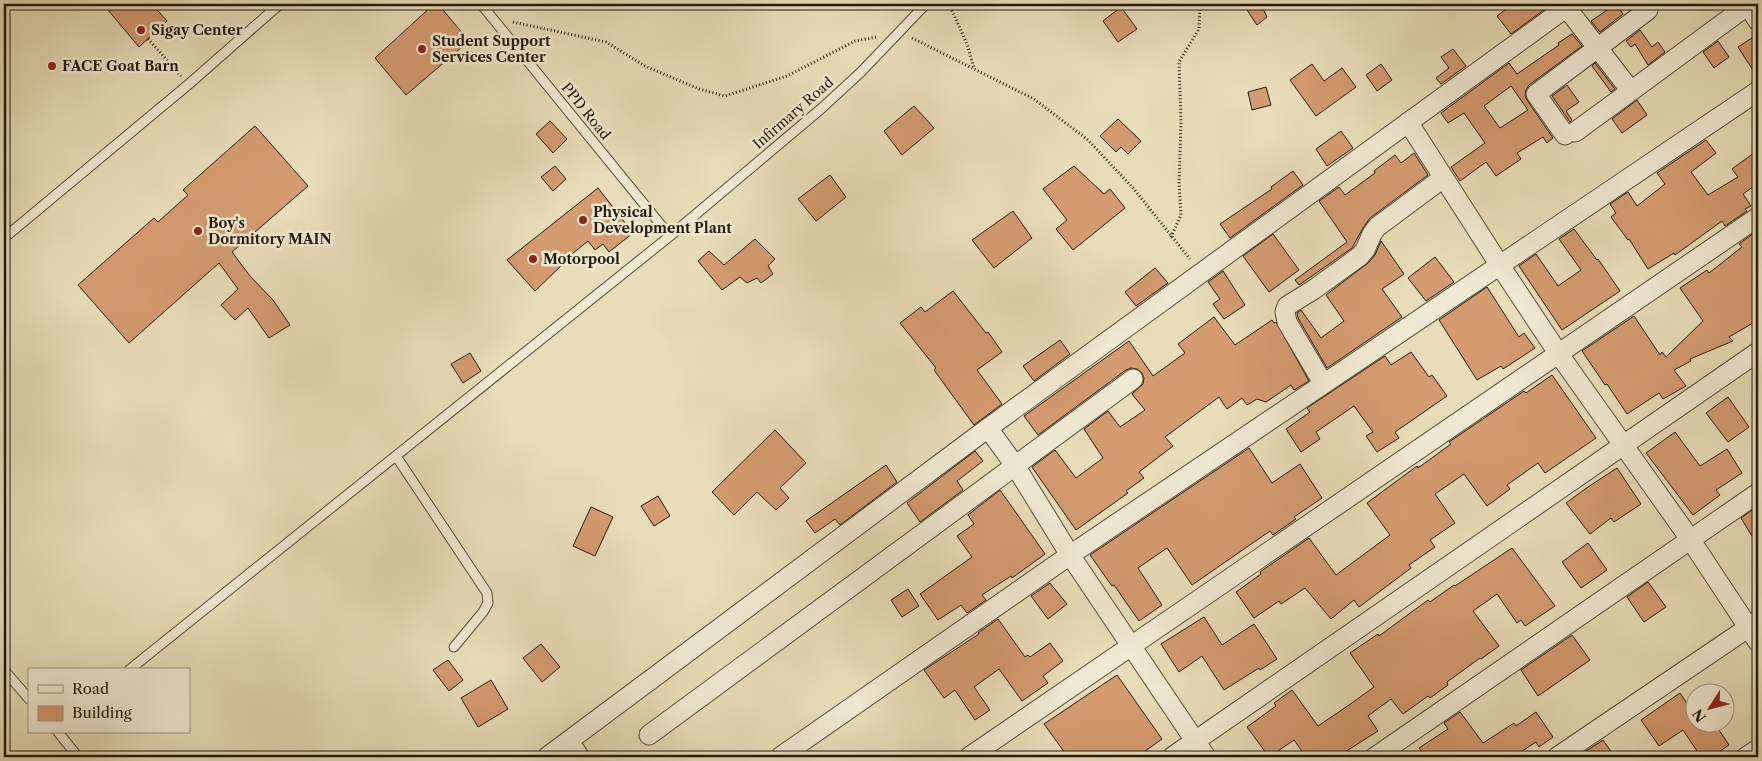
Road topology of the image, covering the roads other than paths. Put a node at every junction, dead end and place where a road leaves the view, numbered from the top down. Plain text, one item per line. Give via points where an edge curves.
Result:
1 (280, 4) edge
2 (481, 4) edge
3 (926, 4) edge
4 (1643, 4) edge
5 (1568, 6) edge
6 (1751, 10) edge
7 (1597, 48) junction
8 (1758, 90) edge
9 (1630, 91) junction
10 (1408, 122) junction
11 (1443, 178) junction
12 (1758, 217) edge
13 (670, 236) junction
14 (4, 238) edge
15 (1499, 264) junction
16 (1758, 352) edge
17 (1558, 353) junction
18 (1133, 380) dead end
19 (1323, 383) junction
20 (988, 428) junction
21 (1622, 444) junction
22 (396, 456) junction
23 (1016, 467) junction
24 (1758, 494) edge
25 (1690, 539) junction
26 (1070, 554) junction
27 (1755, 630) edge
28 (1131, 646) junction
29 (454, 647) dead end
30 (131, 668) edge
31 (4, 670) edge
32 (28, 698) edge
33 (60, 734) edge
34 (648, 735) dead end
35 (1195, 741) junction
36 (569, 742) junction
37 (1758, 749) edge
38 (78, 757) edge
39 (547, 757) edge
40 (580, 757) edge
41 (780, 757) edge
42 (968, 757) edge
43 (1172, 757) edge
44 (1206, 757) edge
45 (1375, 757) edge
46 (1557, 757) edge
47 (1746, 757) edge

1 - 14 lane
2 - 13 lane, PPD Road
3 - 13 lane, Infirmary Road via 822,108
4 - 7 street via 1648,10
5 - 7 street
5 - 10 street
6 - 9 street
7 - 9 street
7 - 9 street via 1536,94 1570,133
8 - 15 street
10 - 11 street
10 - 20 street
11 - 15 street
11 - 19 street via 1377,227 1365,250 1353,262 1287,306 1287,322
12 - 17 street
13 - 22 lane, Infirmary Road
15 - 17 street
15 - 19 street
16 - 21 street
17 - 21 street
17 - 28 street
18 - 23 street
19 - 26 street
20 - 23 street
20 - 36 street
21 - 25 street
21 - 35 street
22 - 29 lane via 487,593 488,603 483,612
22 - 30 lane, Infirmary Road
23 - 26 street
23 - 34 street
24 - 25 street
25 - 27 street
25 - 45 street
26 - 28 street
26 - 41 street
27 - 46 street
28 - 35 street
28 - 42 street
31 - 32 lane
33 - 38 lane
35 - 43 street
35 - 44 street
36 - 39 street
36 - 40 street
37 - 47 street

